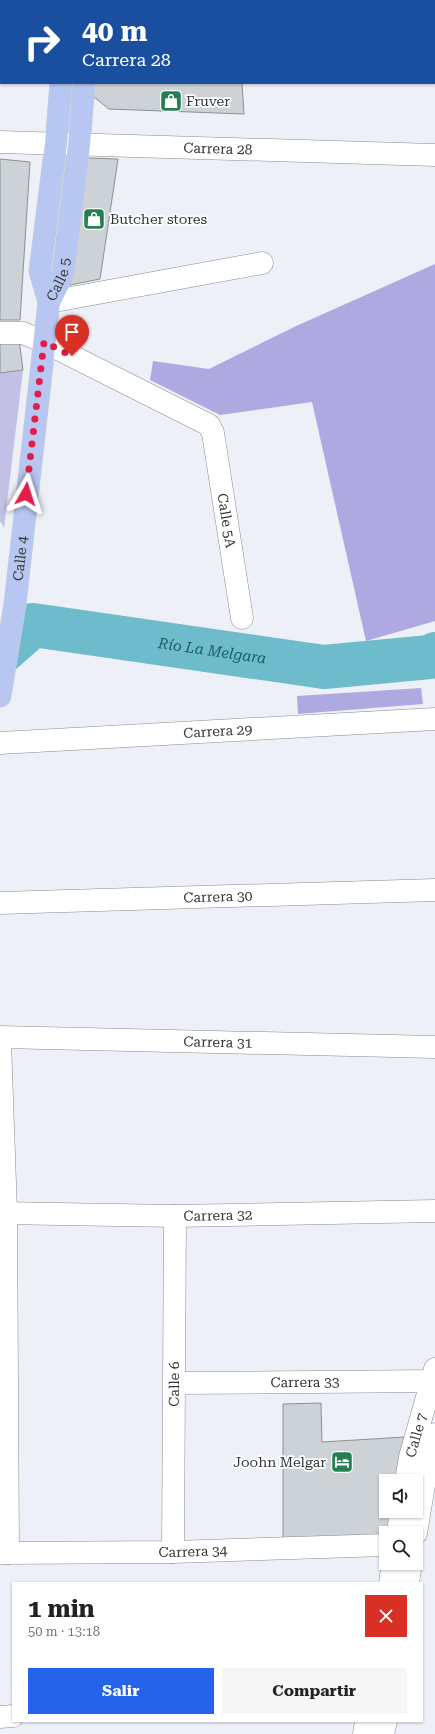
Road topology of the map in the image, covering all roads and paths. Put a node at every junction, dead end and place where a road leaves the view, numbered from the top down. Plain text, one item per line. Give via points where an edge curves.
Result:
1 (61, 84) edge
2 (84, 84) edge
3 (0, 142) edge
4 (56, 144) junction
5 (78, 144) junction
6 (435, 155) edge
7 (262, 262) dead end
8 (49, 302) junction
9 (0, 333) edge
10 (44, 342) junction
11 (242, 618) dead end
12 (0, 696) edge
13 (435, 719) edge
14 (0, 744) edge
15 (435, 890) edge
16 (0, 903) edge
17 (0, 1037) edge
18 (0, 1042) edge
19 (435, 1046) edge
20 (435, 1211) edge
21 (3, 1212) edge
22 (175, 1216) junction
23 (433, 1377) edge
24 (175, 1383) junction
25 (435, 1434) edge
26 (432, 1462) edge
27 (407, 1474) edge
28 (418, 1526) edge
29 (379, 1545) edge
30 (173, 1552) junction
31 (4, 1553) edge
32 (392, 1570) edge
33 (410, 1570) edge
34 (390, 1582) edge
35 (408, 1582) edge
36 (12, 1716) edge
37 (0, 1717) edge
38 (366, 1722) edge
39 (386, 1722) edge
40 (364, 1734) edge
41 (383, 1734) edge

1 - 4 main road, Calle 5
2 - 5 main road, Calle 5
3 - 4 street, Carrera 28
4 - 5 street, Carrera 28
4 - 8 main road, Calle 5 via 40,271
5 - 6 street, Carrera 28
5 - 8 main road, Calle 5 via 63,274
7 - 8 street
8 - 10 main road, Calle 4
9 - 10 street via 23,333
10 - 11 street, Calle 5A via 209,425 213,433
10 - 12 main road, Calle 4 via 15,604
13 - 14 street, Carrera 29
15 - 16 street, Carrera 30
17 - 19 street, Carrera 31
18 - 21 street
20 - 22 street, Carrera 32
21 - 22 street, Carrera 32
21 - 31 street
22 - 24 street, Calle 6
23 - 24 street, Carrera 33
23 - 27 street, Calle 7
24 - 30 street, Calle 6
25 - 26 street, Calle 7
26 - 28 street, Calle 7
29 - 30 street, Carrera 34
30 - 31 street, Carrera 34
32 - 34 street
33 - 35 street
36 - 37 street
38 - 40 street
39 - 41 street

